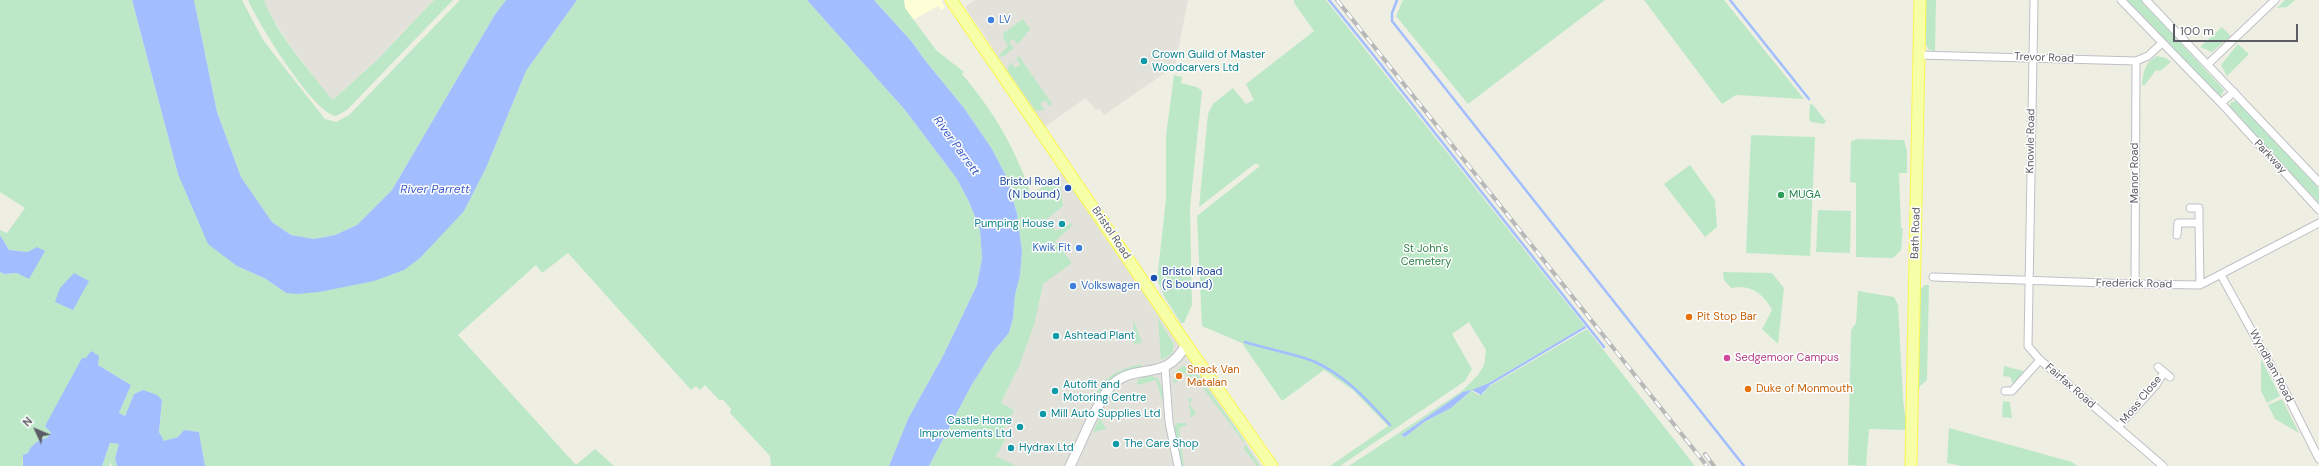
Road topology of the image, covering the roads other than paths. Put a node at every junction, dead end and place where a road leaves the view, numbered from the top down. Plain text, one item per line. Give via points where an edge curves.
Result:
1 (951, 0) edge
2 (1920, 0) edge
3 (2034, 0) edge
4 (2121, 0) edge
5 (2146, 0) edge
6 (2275, 0) edge
7 (2162, 43) junction
8 (1918, 55) junction
9 (2032, 58) junction
10 (2136, 61) junction
11 (2208, 64) junction
12 (2234, 92) junction
13 (2221, 103) junction
14 (2319, 182) edge
15 (2208, 207) dead end
16 (2190, 208) dead end
17 (2199, 208) junction
18 (2319, 210) edge
19 (2199, 223) junction
20 (2319, 223) edge
21 (2177, 235) dead end
22 (2221, 275) junction
23 (1933, 277) dead end
24 (2028, 281) junction
25 (2135, 284) junction
26 (2200, 285) junction
27 (1186, 344) junction
28 (2040, 360) junction
29 (1165, 367) junction
30 (2170, 378) dead end
31 (2006, 391) dead end
32 (2118, 427) junction
33 (2319, 460) edge
34 (1070, 466) edge
35 (1178, 466) edge
36 (1272, 466) edge
37 (1910, 466) edge
38 (2163, 466) edge

1 - 27 main road, Bristol Road
2 - 8 main road, Bath Road
3 - 9 street, Knowle Road
4 - 7 street, Parkway
5 - 11 street, Parkway
6 - 11 street
7 - 10 street via 2148,56
7 - 13 street, Parkway
8 - 9 street, Trevor Road
8 - 37 main road, Bath Road
9 - 10 street, Trevor Road
9 - 24 street, Knowle Road
10 - 25 street, Manor Road
11 - 12 street, Parkway
12 - 13 street
12 - 14 street, Parkway
13 - 18 street, Parkway
15 - 17 street
16 - 17 street
17 - 19 street
19 - 21 street via 2178,223
19 - 26 street
20 - 22 street, Frederick Road
22 - 26 street, Frederick Road
22 - 33 street, Wyndham Road via 2280,382
23 - 24 street, Frederick Road
24 - 25 street, Frederick Road
24 - 28 street, Fairfax Road via 2027,343
25 - 26 street, Frederick Road
27 - 29 street via 1179,357
27 - 36 main road, Bristol Road
28 - 31 street via 2012,391
28 - 32 street, Fairfax Road
29 - 34 street via 1118,379 1113,384
29 - 35 street via 1169,422
30 - 32 street, Moss Close via 2161,370 2151,390
32 - 38 street, Fairfax Road

